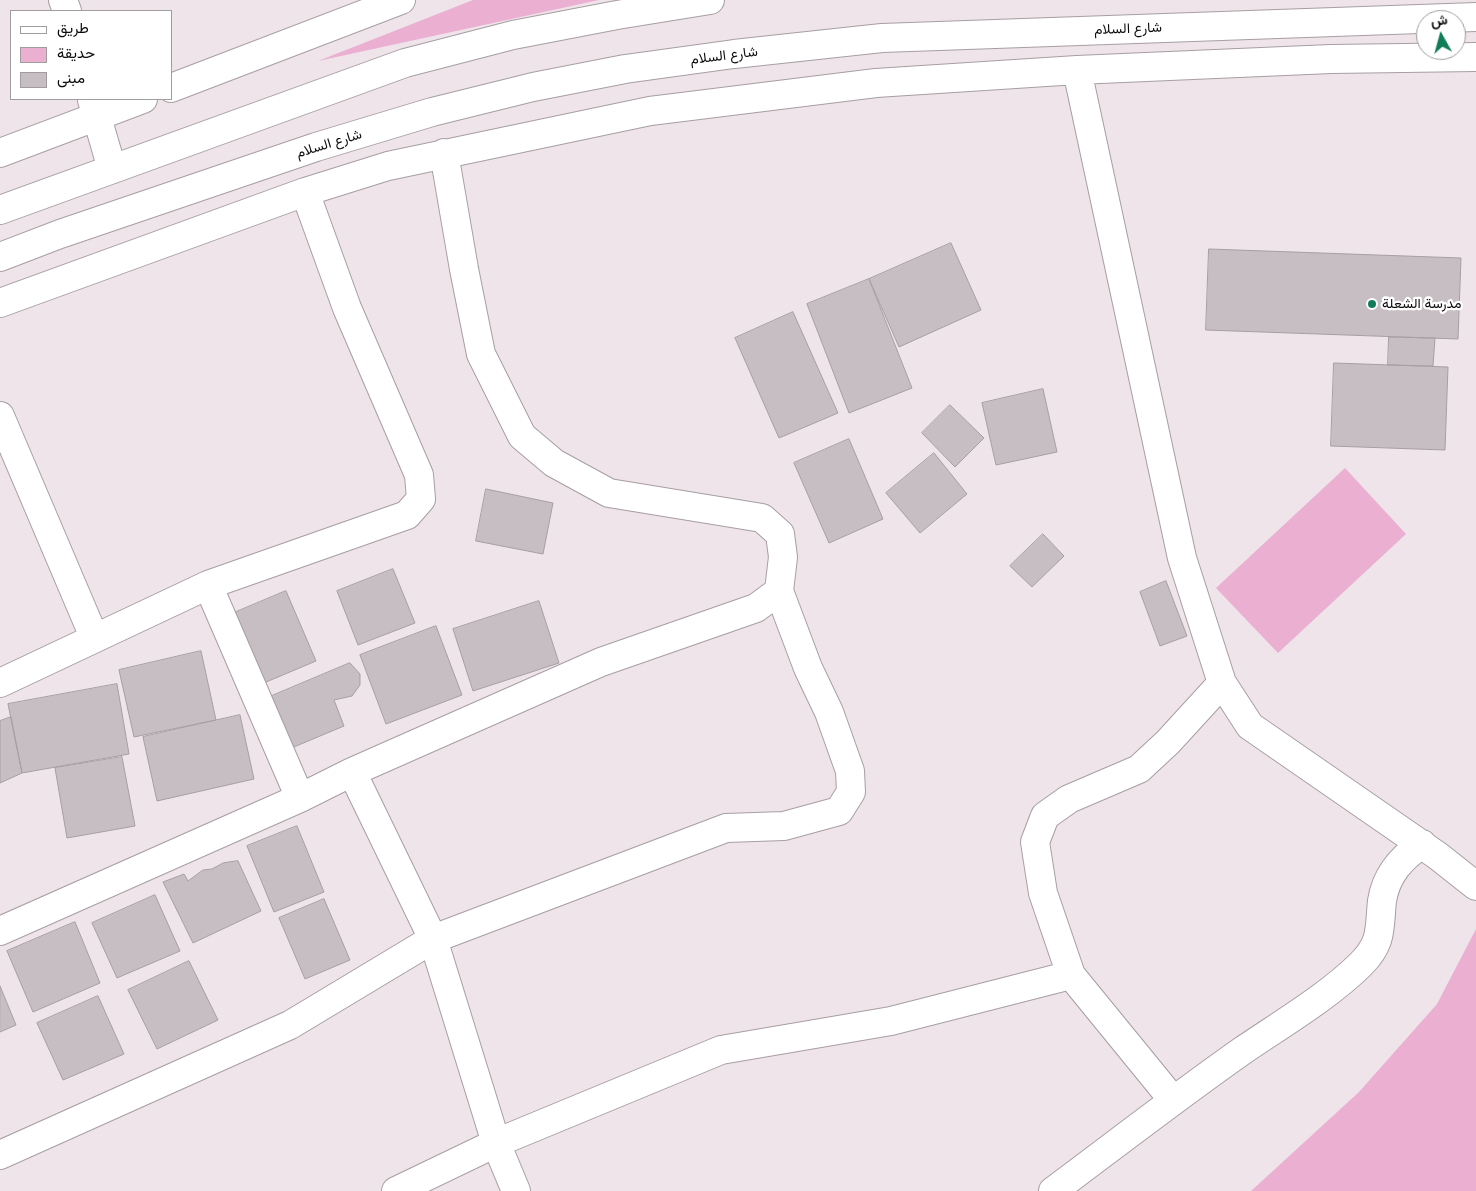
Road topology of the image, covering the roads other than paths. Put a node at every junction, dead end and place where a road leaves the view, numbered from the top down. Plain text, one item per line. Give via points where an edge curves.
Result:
1 (401, 0) edge
2 (710, 0) edge
3 (1476, 17) edge
4 (1476, 57) edge
5 (1077, 70) junction
6 (172, 88) edge
7 (138, 100) edge
8 (94, 108) edge
9 (0, 153) edge
10 (444, 153) junction
11 (112, 169) junction
12 (305, 192) junction
13 (0, 210) edge
14 (0, 257) edge
15 (0, 304) edge
16 (0, 416) edge
17 (208, 585) junction
18 (778, 591) junction
19 (94, 637) junction
20 (0, 683) edge
21 (1222, 683) junction
22 (352, 772) junction
23 (300, 798) junction
24 (1422, 844) junction
25 (1476, 886) edge
26 (0, 931) edge
27 (433, 939) junction
28 (1071, 975) junction
29 (1173, 1100) junction
30 (496, 1143) junction
31 (0, 1155) edge
32 (396, 1191) edge
33 (516, 1191) edge
34 (1053, 1191) edge

1 - 6 main road
2 - 11 main road via 513,35 405,63
3 - 14 main road, شارع السلام via 882,38 626,69 533,86 306,150
4 - 5 main road via 1330,59
5 - 10 main road via 876,83 650,111
5 - 21 main road via 1182,558
7 - 8 main road
8 - 9 main road
8 - 11 main road
10 - 12 main road via 388,166
10 - 18 main road via 482,354 522,436 554,463 609,493 762,518 780,534 783,556
11 - 13 main road
12 - 15 main road
12 - 17 main road via 346,308 419,475 421,499 407,515
16 - 19 main road
17 - 19 main road
17 - 23 main road
18 - 22 main road via 756,608 601,662
18 - 27 main road via 808,668 830,712 850,771 851,792 839,811 784,826 726,828
19 - 20 main road
21 - 24 main road via 1250,726
21 - 28 main road via 1139,769 1069,799 1045,816 1035,842 1043,892
22 - 23 main road
22 - 27 main road
23 - 26 main road
24 - 25 main road
24 - 29 main road via 1395,868 1386,884 1379,936 1362,963
27 - 30 main road
27 - 31 main road via 290,1025
28 - 29 main road
28 - 30 main road via 892,1021 722,1050
29 - 34 main road
30 - 32 main road
30 - 33 main road

